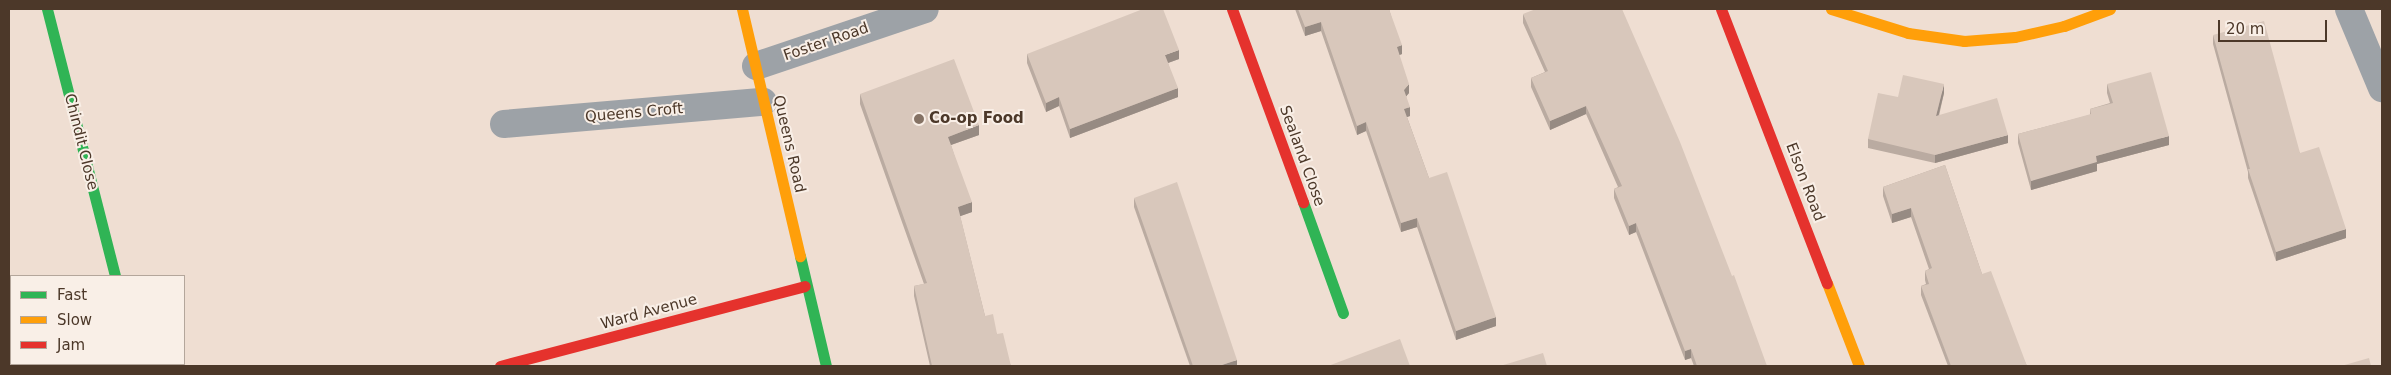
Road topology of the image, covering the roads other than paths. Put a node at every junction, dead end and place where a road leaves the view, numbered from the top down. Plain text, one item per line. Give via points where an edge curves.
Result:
1 (47, 9) edge
2 (742, 9) edge
3 (925, 9) edge
4 (1232, 9) edge
5 (1721, 9) edge
6 (1831, 9) edge
7 (2110, 9) edge
8 (2349, 9) edge
9 (756, 66) junction
10 (2382, 88) edge
11 (764, 102) junction
12 (504, 124) dead end
13 (115, 275) edge
14 (805, 286) junction
15 (1343, 313) dead end
16 (500, 366) edge
17 (826, 366) edge
18 (1859, 366) edge

1 - 13 street, Chindit Close
2 - 9 street, Queens Road
3 - 9 street, Foster Road
4 - 15 street, Sealand Close
5 - 18 street, Elson Road
6 - 7 street via 1908,33 1964,41 2016,37 2064,26
8 - 10 street
9 - 11 street, Queens Road
11 - 12 street, Queens Croft
11 - 14 street, Queens Road
14 - 16 street, Ward Avenue
14 - 17 street, Queens Road

